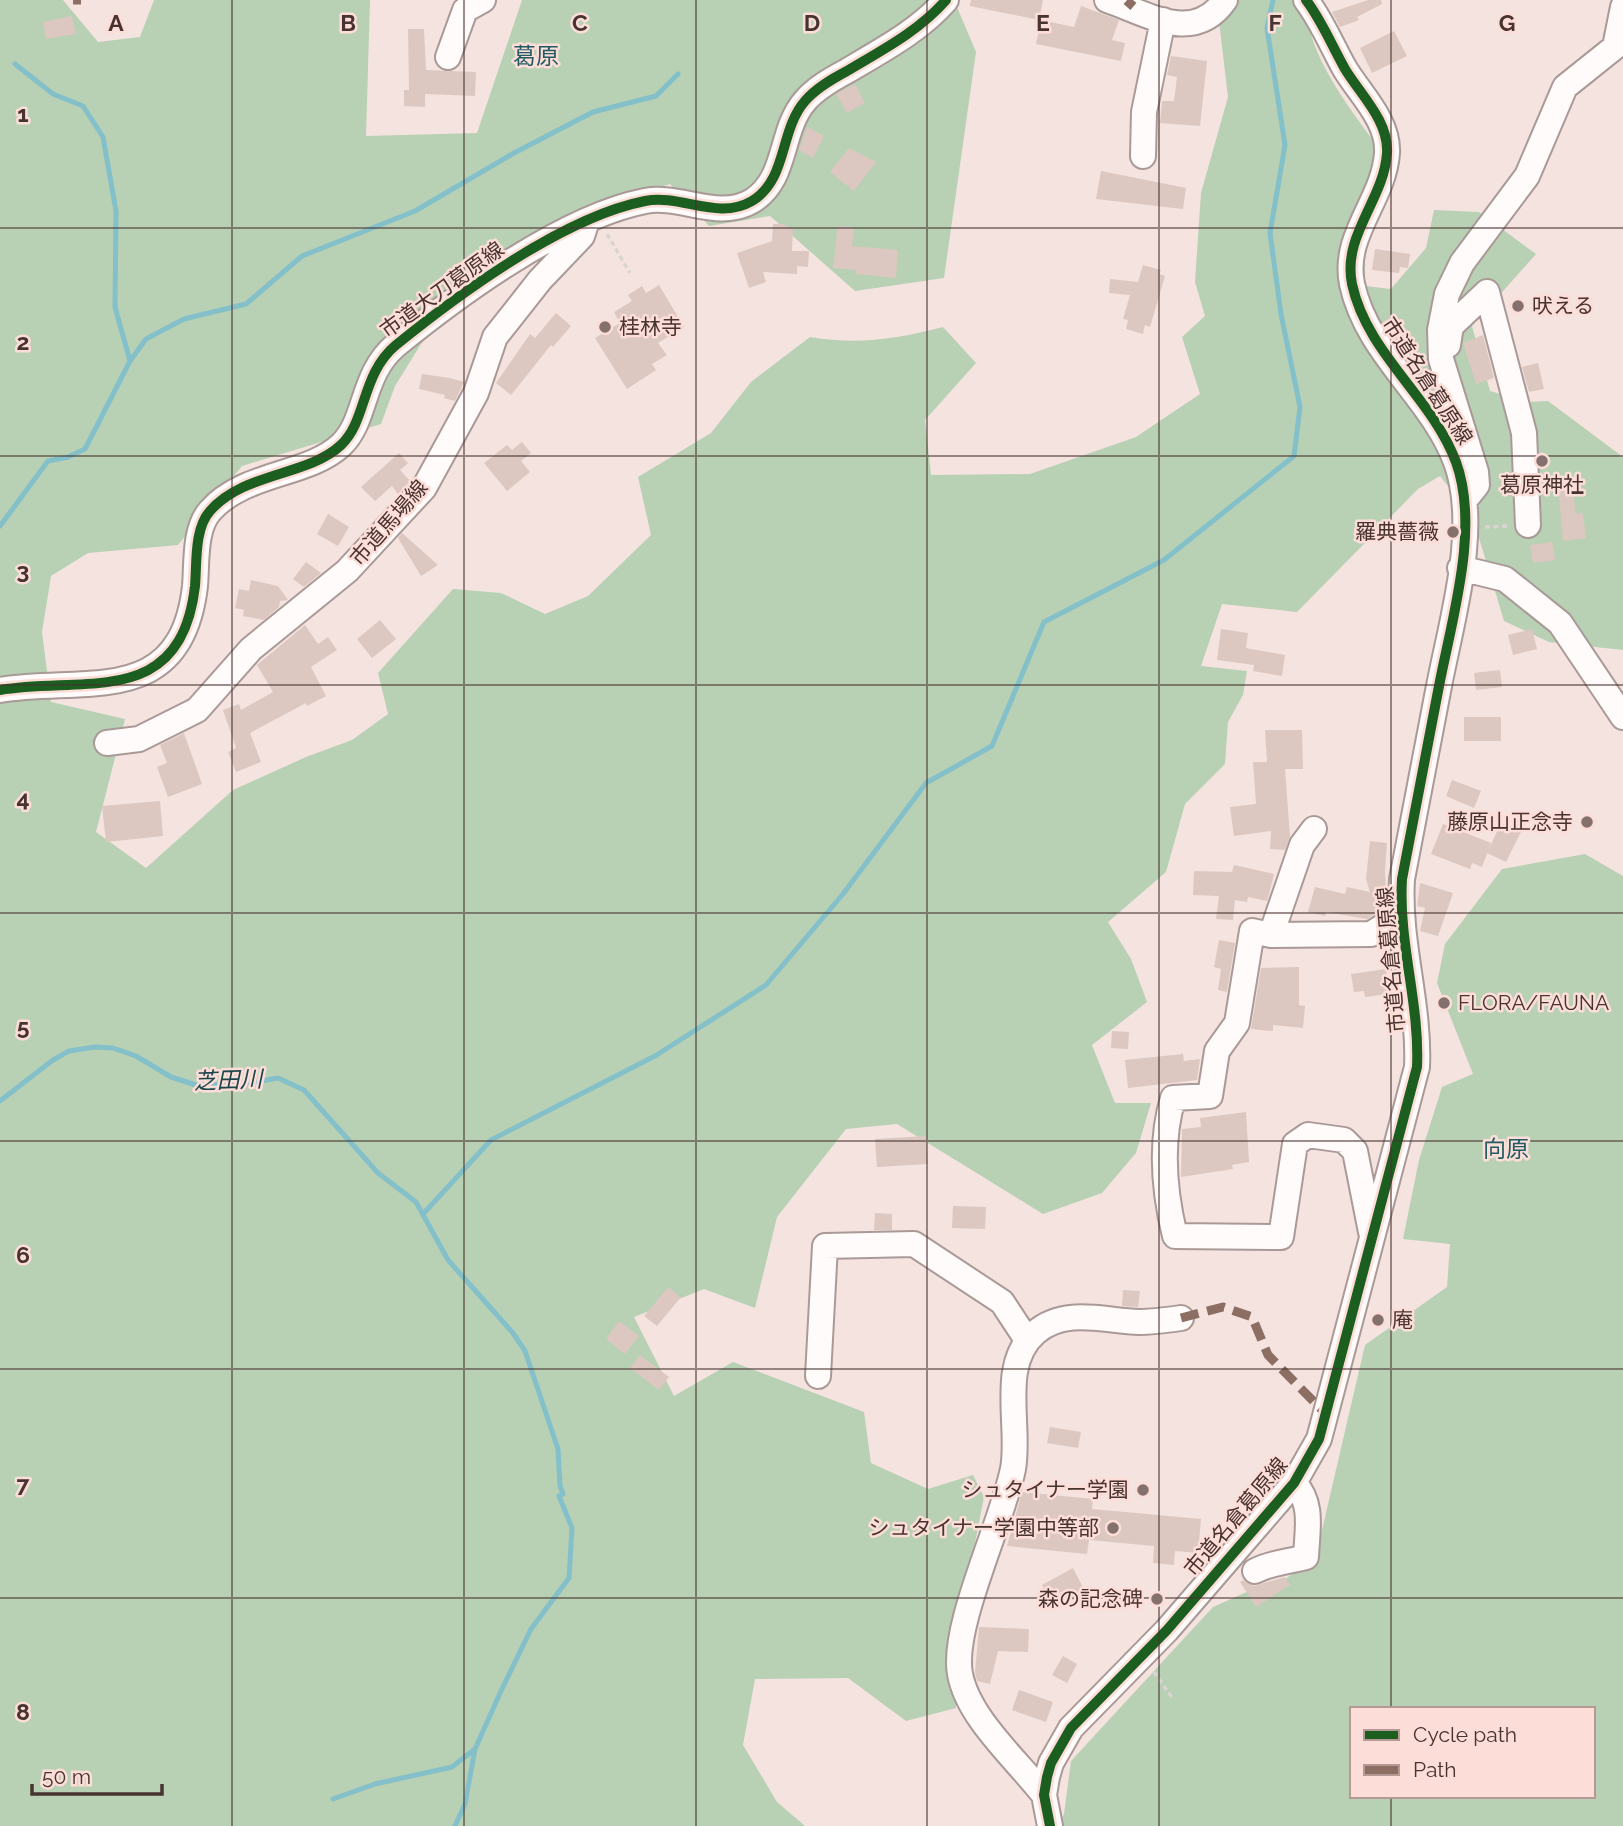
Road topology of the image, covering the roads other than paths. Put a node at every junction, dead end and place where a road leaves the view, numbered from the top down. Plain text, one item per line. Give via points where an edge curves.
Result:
1 (484, 0) edge
2 (946, 0) edge
3 (1108, 0) edge
4 (1225, 0) edge
5 (1306, 0) edge
6 (1623, 7) edge
7 (1163, 20) junction
8 (448, 57) dead end
9 (1143, 156) dead end
10 (592, 219) junction
11 (1444, 370) junction
12 (1465, 498) junction
13 (1528, 525) road end
14 (1460, 568) junction
15 (0, 690) edge
16 (1623, 717) edge
17 (107, 743) dead end
18 (1314, 829) dead end
19 (1402, 914) junction
20 (1271, 935) junction
21 (1372, 1241) junction
22 (1181, 1318) dead end
23 (1027, 1340) junction
24 (818, 1376) dead end
25 (1294, 1483) junction
26 (1255, 1570) dead end
27 (1045, 1795) junction
28 (1050, 1826) edge

1 - 8 street via 465,10
2 - 10 street, 市道大刀葛原線 via 912,31 803,102 788,129 777,172 751,202 718,209 667,199 648,201
3 - 7 street
4 - 7 street via 1205,21
5 - 12 street, 市道名倉葛原線 via 1374,110 1387,142 1383,170 1350,254 1352,285 1385,355 1447,442
6 - 11 street via 1615,47 1565,88 1527,176 1451,284 1440,330
7 - 9 street via 1144,112
10 - 15 street, 市道大刀葛原線 via 530,250 394,347 373,373 352,428 339,448 246,485 210,511 200,529 193,603 182,634 145,673 112,684
10 - 17 street, 市道馬場線 via 495,337 476,393 424,488 347,571 251,649 197,710 139,739
11 - 12 street via 1476,472 1477,485
11 - 13 street via 1451,326 1487,292 1524,433
12 - 14 street, 市道名倉葛原線
14 - 16 street via 1505,579 1560,623
14 - 19 street, 市道名倉葛原線 via 1402,879
18 - 20 street via 1302,845
19 - 20 street via 1371,934
19 - 21 street, 市道名倉葛原線 via 1417,1019 1418,1067
20 - 21 street via 1252,931 1237,1023 1217,1051 1210,1096 1173,1098 1165,1128 1167,1205 1175,1236 1281,1237 1295,1144 1308,1135 1344,1140 1355,1151
21 - 25 street, 市道名倉葛原線 via 1319,1439
22 - 23 street via 1137,1322 1068,1318 1048,1323
23 - 24 street via 1002,1302 914,1244 825,1245
23 - 27 street via 1014,1387 1017,1438 1010,1480 959,1652 968,1702
25 - 26 street via 1308,1506 1306,1556
25 - 27 street, 市道名倉葛原線 via 1071,1728 1051,1763
27 - 28 street, 市道名倉葛原線

